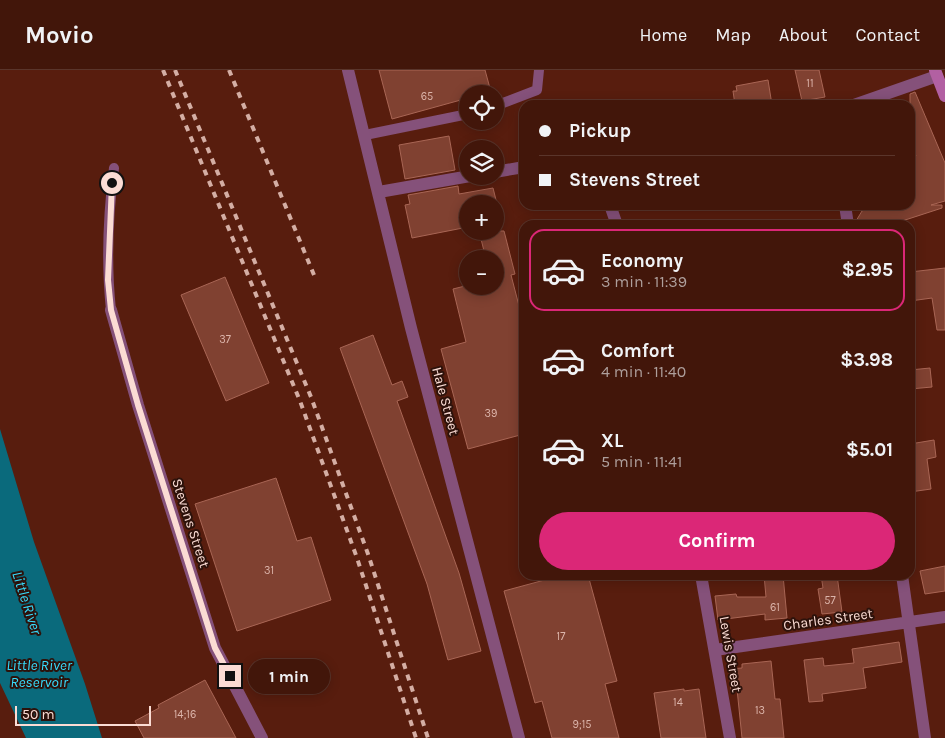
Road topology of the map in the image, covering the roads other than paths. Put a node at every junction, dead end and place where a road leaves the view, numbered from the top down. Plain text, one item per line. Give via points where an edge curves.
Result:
1 (348, 70) edge
2 (539, 70) edge
3 (936, 73) edge
4 (945, 96) edge
5 (867, 100) edge
6 (504, 103) edge
7 (459, 116) edge
8 (365, 135) junction
9 (114, 168) dead end
10 (519, 168) edge
11 (504, 170) edge
12 (459, 178) edge
13 (378, 192) junction
14 (111, 310) joint
15 (702, 580) edge
16 (903, 580) edge
17 (945, 617) edge
18 (910, 622) junction
19 (715, 650) junction
20 (262, 738) edge
21 (518, 738) edge
22 (730, 738) edge
23 (925, 738) edge

1 - 8 street, Hale Street
2 - 6 lane via 537,90
3 - 4 main road
3 - 5 street
7 - 8 lane
8 - 13 street, Hale Street
9 - 14 lane via 108,280
10 - 11 street
12 - 13 street
13 - 21 street, Hale Street
14 - 20 street, Stevens Street via 215,648
15 - 19 street, Lewis Street
16 - 18 street
17 - 18 street, Charles Street
18 - 19 street, Charles Street
18 - 23 street
19 - 22 street, Lewis Street

